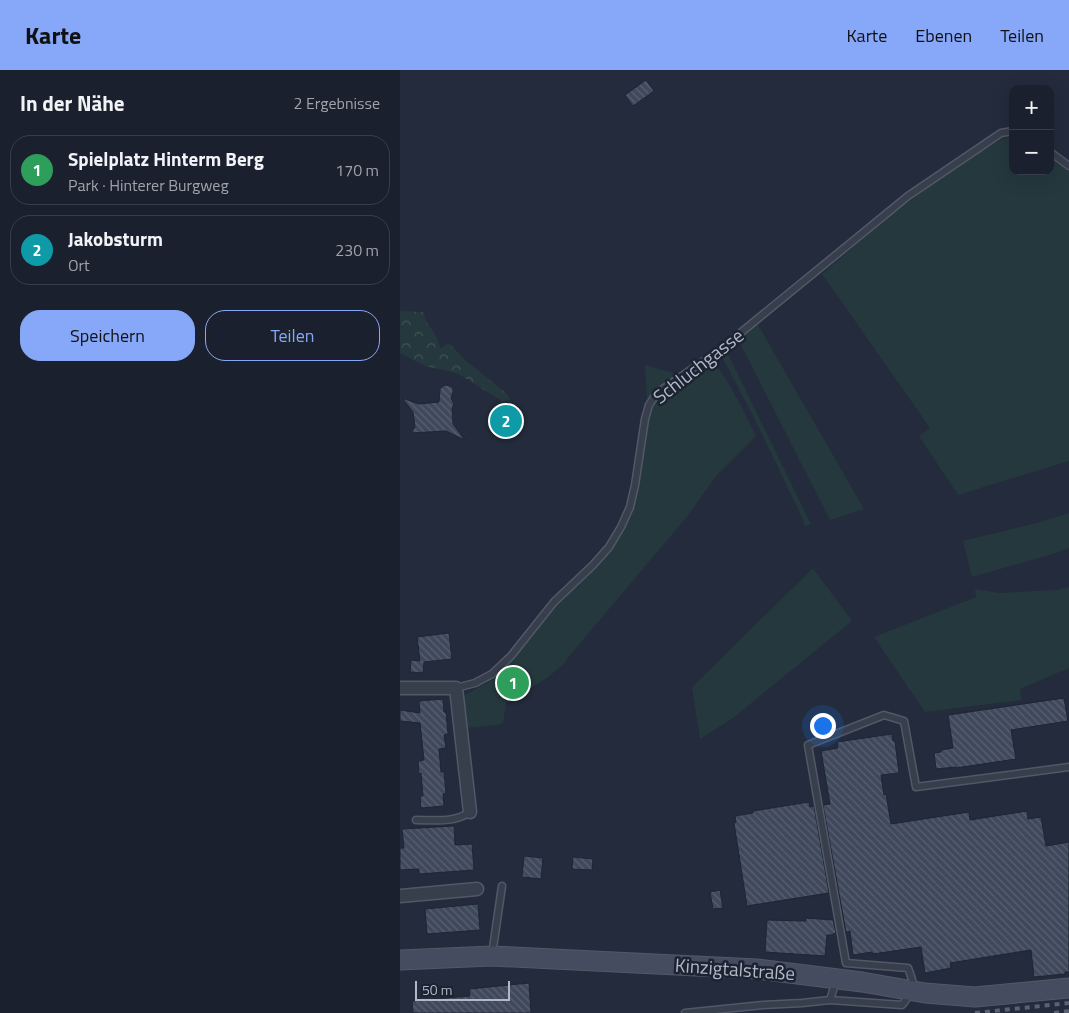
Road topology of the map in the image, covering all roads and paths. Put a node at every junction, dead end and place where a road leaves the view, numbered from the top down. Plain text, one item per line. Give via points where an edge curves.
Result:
1 (1009, 132) edge
2 (1054, 155) edge
3 (1069, 166) edge
4 (400, 688) edge
5 (456, 688) junction
6 (1069, 767) edge
7 (470, 812) joint
8 (416, 820) dead end
9 (502, 886) dead end
10 (477, 889) dead end
11 (400, 896) edge
12 (492, 956) junction
13 (400, 960) edge
14 (836, 979) junction
15 (1069, 988) edge
16 (913, 990) junction
17 (830, 1000) junction
18 (685, 1013) edge

1 - 5 lane, Schluchgasse via 1001,133 908,196 717,352 657,393 645,419 630,507 609,547 554,602 511,656 492,674
2 - 3 lane
4 - 5 street
5 - 7 street
6 - 16 lane via 916,787 904,720 884,715 808,745 846,963 908,968 914,981
7 - 8 lane via 450,820
9 - 12 lane
10 - 11 street
12 - 13 main road, Kinzigtalstraße
12 - 14 main road, Kinzigtalstraße via 757,969
14 - 16 main road, Kinzigtalstraße
14 - 17 lane
15 - 16 main road, Kinzigtalstraße via 975,997
16 - 17 lane via 902,1004
17 - 18 lane

